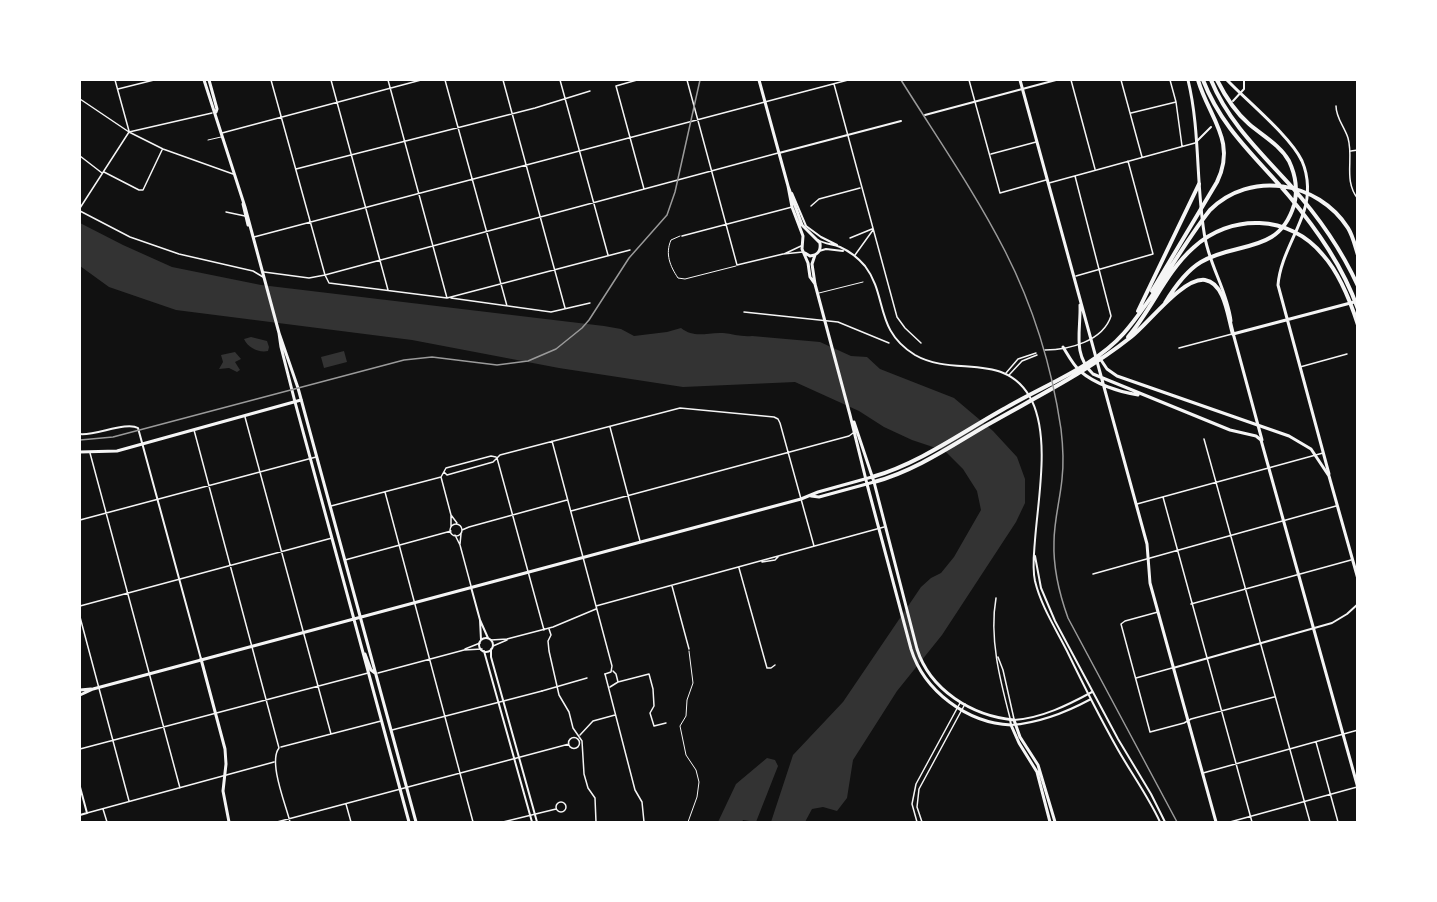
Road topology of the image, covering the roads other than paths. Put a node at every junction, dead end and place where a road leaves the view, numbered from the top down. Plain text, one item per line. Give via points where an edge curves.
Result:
1 (115, 80) edge
2 (154, 80) edge
3 (204, 80) edge
4 (209, 80) edge
5 (271, 80) edge
6 (330, 80) edge
7 (388, 80) edge
8 (421, 80) edge
9 (445, 80) edge
10 (502, 80) edge
11 (560, 80) edge
12 (637, 80) edge
13 (687, 80) edge
14 (759, 80) edge
15 (848, 80) edge
16 (969, 80) edge
17 (1020, 80) edge
18 (1056, 80) edge
19 (1071, 80) edge
20 (1121, 80) edge
21 (1170, 80) edge
22 (1188, 80) edge
23 (1200, 80) edge
24 (1210, 80) edge
25 (1217, 80) edge
26 (1227, 80) edge
27 (1244, 80) edge
28 (833, 83) junction
29 (390, 88) junction
30 (118, 89) junction
31 (1022, 89) junction
32 (590, 91) dead end
33 (1240, 94) junction
34 (80, 99) edge
35 (565, 99) junction
36 (765, 101) junction
37 (1233, 101) dead end
38 (337, 102) junction
39 (975, 102) junction
40 (1176, 102) junction
41 (1336, 106) dead end
42 (216, 112) junction
43 (511, 113) junction
44 (1130, 114) junction
45 (925, 115) dead end
46 (282, 117) junction
47 (697, 119) junction
48 (901, 122) dead end
49 (459, 127) junction
50 (1211, 127) dead end
51 (129, 132) junction
52 (222, 134) junction
53 (848, 135) junction
54 (630, 136) junction
55 (208, 140) dead end
56 (405, 141) junction
57 (1037, 141) junction
58 (1196, 143) junction
59 (1182, 147) junction
60 (163, 150) junction
61 (1358, 150) edge
62 (579, 151) junction
63 (1350, 152) junction
64 (779, 153) junction
65 (990, 154) junction
66 (351, 155) junction
67 (80, 156) edge
68 (1142, 158) junction
69 (1128, 161) junction
70 (526, 165) junction
71 (296, 169) junction
72 (1096, 170) junction
73 (103, 172) junction
74 (712, 172) junction
75 (234, 174) junction
76 (1075, 176) junction
77 (472, 179) junction
78 (1048, 181) junction
79 (1199, 184) junction
80 (788, 186) junction
81 (862, 188) junction
82 (644, 189) junction
83 (419, 193) junction
84 (792, 193) junction
85 (1358, 199) edge
86 (593, 203) junction
87 (243, 204) junction
88 (794, 206) junction
89 (811, 206) dead end
90 (366, 207) junction
91 (80, 209) edge
92 (226, 212) dead end
93 (244, 216) junction
94 (540, 217) junction
95 (310, 222) junction
96 (726, 224) junction
97 (249, 225) junction
98 (873, 229) junction
99 (487, 231) junction
100 (682, 236) joint
101 (252, 237) junction
102 (816, 238) junction
103 (850, 238) dead end
104 (802, 244) junction
105 (433, 245) junction
106 (839, 247) junction
107 (630, 250) dead end
108 (846, 251) junction
109 (804, 252) junction
110 (817, 253) junction
111 (783, 254) junction
112 (608, 255) junction
113 (1358, 255) edge
114 (854, 256) junction
115 (380, 260) junction
116 (260, 265) junction
117 (737, 265) junction
118 (1100, 269) junction
119 (555, 270) junction
120 (253, 272) junction
121 (262, 272) junction
122 (325, 275) junction
123 (1074, 277) junction
124 (264, 278) junction
125 (863, 282) dead end
126 (501, 284) junction
127 (814, 284) junction
128 (1358, 286) edge
129 (388, 291) junction
130 (818, 294) junction
131 (1080, 297) junction
132 (447, 298) junction
133 (1358, 301) edge
134 (590, 303) dead end
135 (507, 306) junction
136 (1163, 306) junction
137 (1143, 308) junction
138 (566, 309) junction
139 (1358, 309) edge
140 (744, 312) dead end
141 (1134, 319) junction
142 (1286, 319) junction
143 (825, 320) junction
144 (1358, 325) edge
145 (279, 333) junction
146 (1233, 334) junction
147 (889, 343) dead end
148 (921, 343) dead end
149 (1122, 345) junction
150 (1063, 347) junction
151 (1093, 347) junction
152 (1179, 348) dead end
153 (1045, 352) dead end
154 (1037, 354) dead end
155 (1347, 354) dead end
156 (1299, 367) junction
157 (1006, 375) junction
158 (1143, 395) junction
159 (302, 400) junction
160 (295, 402) junction
161 (850, 414) junction
162 (245, 416) junction
163 (609, 426) junction
164 (194, 430) junction
165 (854, 430) junction
166 (80, 434) edge
167 (849, 436) junction
168 (1204, 439) dead end
169 (552, 441) junction
170 (856, 441) junction
171 (1262, 441) junction
172 (142, 444) junction
173 (80, 452) edge
174 (90, 452) junction
175 (788, 453) junction
176 (1323, 453) junction
177 (1317, 455) junction
178 (317, 457) junction
179 (497, 457) junction
180 (925, 457) junction
181 (311, 459) junction
182 (1269, 468) junction
183 (260, 472) junction
184 (444, 472) junction
185 (1329, 476) junction
186 (441, 477) junction
187 (866, 479) junction
188 (873, 480) junction
189 (1216, 482) junction
190 (867, 484) junction
191 (209, 485) junction
192 (385, 492) junction
193 (811, 496) junction
194 (629, 497) junction
195 (1163, 497) junction
196 (158, 499) junction
197 (801, 499) junction
198 (568, 500) junction
199 (1136, 505) junction
200 (331, 506) junction
201 (1337, 506) junction
202 (571, 512) junction
203 (106, 513) junction
204 (451, 515) junction
205 (513, 515) junction
206 (80, 520) edge
207 (1283, 521) junction
208 (459, 525) junction
209 (469, 526) junction
210 (886, 526) junction
211 (451, 527) junction
212 (879, 528) junction
213 (451, 531) junction
214 (462, 532) junction
215 (455, 536) junction
216 (1230, 536) junction
217 (332, 538) junction
218 (640, 542) junction
219 (460, 545) junction
220 (399, 546) junction
221 (814, 546) junction
222 (282, 551) junction
223 (1177, 551) junction
224 (1034, 553) junction
225 (583, 557) junction
226 (1148, 558) junction
227 (345, 560) junction
228 (1352, 560) junction
229 (230, 565) junction
230 (738, 567) junction
231 (528, 572) junction
232 (1093, 574) dead end
233 (1298, 574) junction
234 (179, 579) junction
235 (1358, 579) edge
236 (671, 585) junction
237 (471, 587) junction
238 (1245, 589) junction
239 (128, 593) junction
240 (996, 598) dead end
241 (414, 602) junction
242 (1191, 603) junction
243 (1358, 604) edge
244 (80, 606) edge
245 (597, 607) junction
246 (1158, 612) junction
247 (80, 617) edge
248 (360, 617) junction
249 (354, 618) junction
250 (480, 620) junction
251 (549, 628) junction
252 (1313, 628) junction
253 (544, 630) junction
254 (303, 632) junction
255 (489, 639) junction
256 (507, 639) junction
257 (481, 641) junction
258 (1260, 643) junction
259 (252, 646) junction
260 (492, 648) junction
261 (689, 649) joint
262 (464, 650) junction
263 (483, 650) junction
264 (363, 651) junction
265 (1206, 658) junction
266 (201, 659) junction
267 (429, 659) junction
268 (775, 665) dead end
269 (1173, 668) junction
270 (612, 670) junction
271 (369, 673) junction
272 (375, 673) junction
273 (149, 674) junction
274 (587, 678) dead end
275 (1136, 678) junction
276 (618, 682) junction
277 (317, 685) junction
278 (557, 686) junction
279 (609, 687) junction
280 (99, 688) junction
281 (93, 689) junction
282 (80, 690) edge
283 (1092, 692) junction
284 (1088, 694) junction
285 (80, 695) edge
286 (1275, 696) junction
287 (1095, 697) junction
288 (266, 699) junction
289 (1090, 699) junction
290 (504, 701) junction
291 (500, 702) junction
292 (960, 702) junction
293 (964, 704) junction
294 (960, 708) junction
295 (1221, 711) junction
296 (215, 713) junction
297 (616, 715) junction
298 (445, 716) junction
299 (1012, 719) junction
300 (382, 721) junction
301 (1188, 721) junction
302 (666, 723) dead end
303 (389, 724) junction
304 (1013, 725) junction
305 (164, 726) junction
306 (383, 726) junction
307 (1358, 730) edge
308 (391, 731) junction
309 (331, 734) junction
310 (1342, 734) junction
311 (579, 736) junction
312 (113, 740) junction
313 (1316, 741) junction
314 (938, 743) junction
315 (569, 744) dead end
316 (943, 744) junction
317 (279, 748) junction
318 (80, 749) edge
319 (1289, 749) junction
320 (519, 758) junction
321 (515, 759) junction
322 (274, 762) junction
323 (1236, 764) junction
324 (1202, 773) junction
325 (460, 774) junction
326 (921, 774) junction
327 (224, 776) junction
328 (925, 776) junction
329 (80, 787) edge
330 (180, 788) junction
331 (406, 788) junction
332 (1357, 788) edge
333 (400, 789) junction
334 (1331, 795) junction
335 (129, 802) junction
336 (1304, 802) junction
337 (346, 804) junction
338 (103, 808) junction
339 (556, 809) dead end
340 (87, 813) junction
341 (80, 815) edge
342 (533, 815) junction
343 (1250, 817) junction
344 (290, 821) edge
345 (107, 822) edge
346 (229, 822) edge
347 (277, 822) edge
348 (351, 822) edge
349 (409, 822) edge
350 (416, 822) edge
351 (473, 822) edge
352 (503, 822) edge
353 (532, 822) edge
354 (537, 822) edge
355 (596, 822) edge
356 (645, 822) edge
357 (688, 822) edge
358 (917, 822) edge
359 (922, 822) edge
360 (1053, 822) edge
361 (1160, 822) edge
362 (1165, 822) edge
363 (1216, 822) edge
364 (1230, 822) edge
365 (1252, 822) edge
366 (1310, 822) edge
367 (1338, 822) edge

1 - 30 street
2 - 30 street
3 - 4 main road
3 - 42 main road
4 - 42 main road
5 - 46 street
6 - 38 street
7 - 29 street
8 - 29 street
9 - 49 street
10 - 43 street
11 - 35 street
12 - 54 street via 616,86
13 - 47 street
14 - 36 main road
15 - 28 street
16 - 39 street
17 - 31 main road
18 - 31 street
19 - 72 street
20 - 44 street
21 - 40 street
22 - 58 main road
23 - 137 highway via 1225,146 1222,170
23 - 139 highway via 1230,131 1322,239 1342,271
24 - 128 highway via 1234,122 1328,233
25 - 136 highway via 1242,118 1286,157 1297,189 1290,215 1275,234 1256,245 1203,261 1188,273
26 - 33 main road
27 - 33 street
28 - 36 street
28 - 53 street
29 - 38 street
29 - 56 street
30 - 51 street
31 - 39 street
31 - 57 main road
32 - 35 street
33 - 37 street
33 - 142 main road via 1294,148 1305,170 1304,210 1280,270 1278,285
34 - 51 street
35 - 43 street
35 - 62 street
36 - 47 street
36 - 64 main road
38 - 46 street
38 - 66 street
39 - 45 street
39 - 65 street
40 - 44 street
40 - 59 street
41 - 63 street
42 - 51 street
42 - 52 main road
43 - 49 street
43 - 70 street
44 - 68 street
46 - 52 street
46 - 71 street
47 - 54 street
47 - 74 street
48 - 53 street
49 - 56 street
49 - 77 street
50 - 58 street
51 - 60 street
51 - 73 street
52 - 55 lane
52 - 75 main road
53 - 64 street
53 - 81 street
54 - 62 street
54 - 82 street
56 - 66 street
56 - 83 street
57 - 65 street
57 - 78 main road
58 - 59 street
58 - 79 main road
59 - 68 street
60 - 73 street via 146,188 139,190
60 - 75 street
61 - 63 street
62 - 70 street
62 - 86 street
63 - 85 street via 1349,184
64 - 74 street
64 - 80 main road
65 - 78 street via 1000,193
66 - 71 street
66 - 90 street
67 - 73 street
68 - 69 street
69 - 72 street
69 - 118 street via 1153,254
70 - 77 street
70 - 94 street
71 - 95 street
72 - 76 street
73 - 91 street
74 - 82 street
74 - 96 street
75 - 87 main road
76 - 78 street
76 - 118 street
77 - 83 street
77 - 99 street
78 - 123 main road
79 - 141 highway
79 - 146 main road via 1206,244 1228,301
80 - 84 main road
80 - 88 main road
81 - 89 street via 821,199
81 - 98 street
82 - 86 street
83 - 90 street
83 - 105 street
84 - 88 main road
84 - 106 street via 806,226
86 - 94 street
86 - 112 street
87 - 93 main road
87 - 97 main road
88 - 96 street
88 - 102 main road via 802,225
88 - 104 main road
90 - 95 street
90 - 115 street
91 - 120 street via 130,237
92 - 93 street
93 - 97 main road
94 - 99 street
94 - 119 street
95 - 101 street
95 - 122 street
96 - 100 street
96 - 117 street
97 - 101 main road
98 - 103 street
98 - 114 street
98 - 148 street via 897,317
99 - 105 street
99 - 126 street
100 - 117 lane via 671,240 668,248 670,264 678,278
101 - 116 main road
102 - 104 main road via 807,237
102 - 106 street
102 - 110 main road via 821,246
104 - 109 main road
104 - 111 street
105 - 115 street
105 - 132 street
106 - 108 street
107 - 112 street
108 - 110 street via 828,249
108 - 114 street
109 - 110 main road via 810,256
109 - 111 street
109 - 127 main road
110 - 127 main road via 812,264
111 - 117 street
112 - 119 street
113 - 137 highway via 1348,228 1314,197 1288,187 1264,184 1239,190 1216,204
114 - 157 street via 870,274 886,323 905,347 936,364 983,366
115 - 122 street
115 - 129 street
116 - 120 street
116 - 121 main road
118 - 123 street
118 - 150 street via 1111,309 1110,320 1090,340
119 - 126 street
119 - 138 street
120 - 124 street
121 - 122 street via 309,278
121 - 124 main road
122 - 129 street via 334,285
123 - 131 main road
124 - 145 main road
125 - 130 lane
126 - 132 street
126 - 135 street
127 - 130 main road
129 - 132 street
130 - 143 main road
131 - 151 main road
131 - 158 main road via 1078,348 1083,362 1092,374
132 - 135 street
133 - 142 main road
134 - 138 street
135 - 138 street via 551,312
136 - 146 highway via 1195,281 1210,282 1220,292
136 - 149 highway
137 - 141 highway
140 - 143 street
141 - 180 highway via 1106,350
142 - 146 main road
142 - 156 main road
143 - 147 street via 851,326
143 - 161 main road
144 - 149 highway via 1333,268 1312,243 1269,223 1240,223 1216,232 1182,259
145 - 159 main road
145 - 160 main road
146 - 152 street
146 - 171 main road
149 - 180 highway
150 - 153 street
150 - 158 main road via 1076,367 1092,380
151 - 177 main road via 1116,376 1295,438
151 - 199 main road
154 - 157 street
155 - 156 street
156 - 176 main road
157 - 224 street via 1030,398 1039,430 1041,461
158 - 171 main road
159 - 160 main road
159 - 178 main road
160 - 162 main road
160 - 181 main road
161 - 165 main road
161 - 188 main road
162 - 164 main road
162 - 183 street
163 - 169 street
163 - 175 street via 680,408 778,419
163 - 194 street
164 - 172 main road
164 - 191 street
165 - 167 street
165 - 170 main road
166 - 172 street via 134,425
167 - 170 street
167 - 175 street
168 - 189 street
169 - 179 street
169 - 198 street
170 - 187 main road
171 - 182 main road
172 - 174 main road via 112,452
172 - 196 street
173 - 174 main road
174 - 203 street
175 - 194 street
175 - 197 street
176 - 177 street
176 - 185 main road
177 - 182 street
177 - 185 main road
178 - 181 street
178 - 200 main road
179 - 184 street via 446,468
179 - 184 street via 493,462 447,475
179 - 205 street
180 - 188 highway via 904,472
181 - 183 street
181 - 217 main road
182 - 189 street
182 - 207 main road
183 - 191 street
183 - 222 street
184 - 186 street
185 - 201 main road
186 - 192 street
186 - 204 street
187 - 188 main road
187 - 190 main road
187 - 193 main road
188 - 190 main road
188 - 210 main road
189 - 195 street
189 - 216 street
190 - 193 main road
190 - 212 main road
191 - 196 street
191 - 229 street
192 - 200 street
192 - 220 street
193 - 197 main road
194 - 202 street
194 - 218 street
195 - 199 street
195 - 223 street
196 - 203 street
196 - 234 street
197 - 218 main road
197 - 221 street
198 - 202 street
198 - 205 street
199 - 226 main road
200 - 227 main road
201 - 207 street
201 - 228 main road
202 - 225 street
203 - 206 street
203 - 239 street
204 - 208 street
204 - 211 street
205 - 209 street
205 - 231 street
207 - 216 street
207 - 233 main road
208 - 209 street
208 - 211 street
208 - 214 street
209 - 214 street
210 - 212 street
210 - 292 main road via 917,649 928,673
211 - 213 street
212 - 221 street
212 - 294 main road via 912,654 924,677 943,698
213 - 215 street
213 - 220 street
214 - 215 street
214 - 219 street
215 - 219 street
216 - 223 street
216 - 238 street
217 - 222 street
217 - 249 main road
218 - 225 main road
219 - 237 street
220 - 227 street
220 - 241 street
221 - 230 street
222 - 229 street
222 - 254 street
223 - 226 street
223 - 242 street
224 - 283 street via 1045,599
224 - 284 street via 1033,568 1040,597
225 - 231 main road
225 - 245 street
226 - 232 street
226 - 246 main road
227 - 248 main road
228 - 233 street
228 - 235 main road
229 - 234 street
229 - 259 street
230 - 236 street
230 - 268 street via 767,668
231 - 237 main road
231 - 253 street
233 - 238 street
233 - 252 main road
234 - 239 street
234 - 266 street
236 - 245 street
236 - 261 street
237 - 241 main road
237 - 250 street
238 - 242 street
238 - 258 street
239 - 244 street
239 - 273 street
240 - 299 street via 997,655
241 - 248 main road
241 - 267 street
242 - 265 street
243 - 252 street via 1340,620
245 - 251 street
245 - 270 street
246 - 269 main road
246 - 275 street via 1122,622
247 - 280 street
248 - 249 main road
248 - 272 main road
249 - 254 main road
249 - 264 main road
250 - 255 street
250 - 257 street
251 - 253 street
251 - 278 street via 549,651
252 - 258 street
252 - 310 main road
253 - 256 street
254 - 259 main road
254 - 277 street
255 - 256 street
255 - 257 street
255 - 260 street
256 - 260 street
257 - 262 street
257 - 263 street
258 - 265 street
258 - 286 street
259 - 266 main road
259 - 288 street
260 - 263 street
260 - 290 street
261 - 357 lane via 693,683 680,726 699,789
262 - 263 street
262 - 267 street
263 - 291 street
264 - 271 main road
264 - 272 main road
265 - 269 street
265 - 295 street
266 - 273 main road
266 - 296 main road
267 - 272 street
267 - 298 street
269 - 275 street
269 - 301 main road
270 - 276 street
270 - 279 street via 605,674
271 - 277 street
271 - 300 main road
272 - 303 main road
273 - 280 main road
273 - 305 street
274 - 278 street
275 - 301 street via 1150,732
276 - 279 street
276 - 302 street via 649,674 654,726
277 - 288 street
277 - 309 street
278 - 290 street
278 - 311 street
279 - 297 street
280 - 281 main road
280 - 312 street
281 - 282 main road
281 - 285 main road
283 - 284 street
283 - 287 street
284 - 289 street
284 - 299 street via 1038,715
286 - 295 street
286 - 319 street
287 - 289 street
287 - 362 street
288 - 296 street
288 - 317 street
289 - 304 street via 1063,712
289 - 361 street
290 - 291 street
290 - 320 street
291 - 298 street
291 - 321 street
292 - 293 main road
292 - 294 street
293 - 294 street
293 - 299 main road via 995,717
294 - 304 main road via 996,723
294 - 314 street
294 - 316 street
295 - 301 street
295 - 323 street
296 - 305 street
296 - 327 main road via 225,749
297 - 311 street via 592,721
297 - 356 street
298 - 308 street
298 - 325 street
299 - 304 main road
300 - 306 main road
300 - 309 street
301 - 324 main road
303 - 306 street
303 - 308 main road
304 - 360 main road via 1038,765
305 - 312 street
305 - 330 street
306 - 333 main road
307 - 310 street
308 - 331 main road
309 - 317 street
310 - 313 street
310 - 332 main road
311 - 355 street via 585,778 595,798
312 - 318 street
312 - 335 street
313 - 319 street
313 - 334 street
314 - 316 street
314 - 326 street
315 - 320 street
316 - 328 street
317 - 322 street
319 - 323 street
319 - 336 street
320 - 321 street
320 - 342 street
321 - 325 street
321 - 342 street
322 - 327 street
322 - 344 street
323 - 324 street
323 - 343 street
324 - 363 main road
325 - 331 street
325 - 351 street
326 - 328 street
326 - 358 street via 912,800
327 - 330 street
327 - 346 main road
328 - 359 street via 917,799
329 - 340 street
330 - 335 street
331 - 333 street
331 - 350 main road
332 - 334 street
333 - 337 street
333 - 349 main road
334 - 336 street
334 - 367 street
335 - 338 street
336 - 343 street
336 - 366 street
337 - 344 street
337 - 348 street
338 - 340 street
338 - 345 street
339 - 342 street
340 - 341 street
342 - 352 street
342 - 353 street
342 - 354 street
343 - 364 street
343 - 365 street
344 - 347 street

